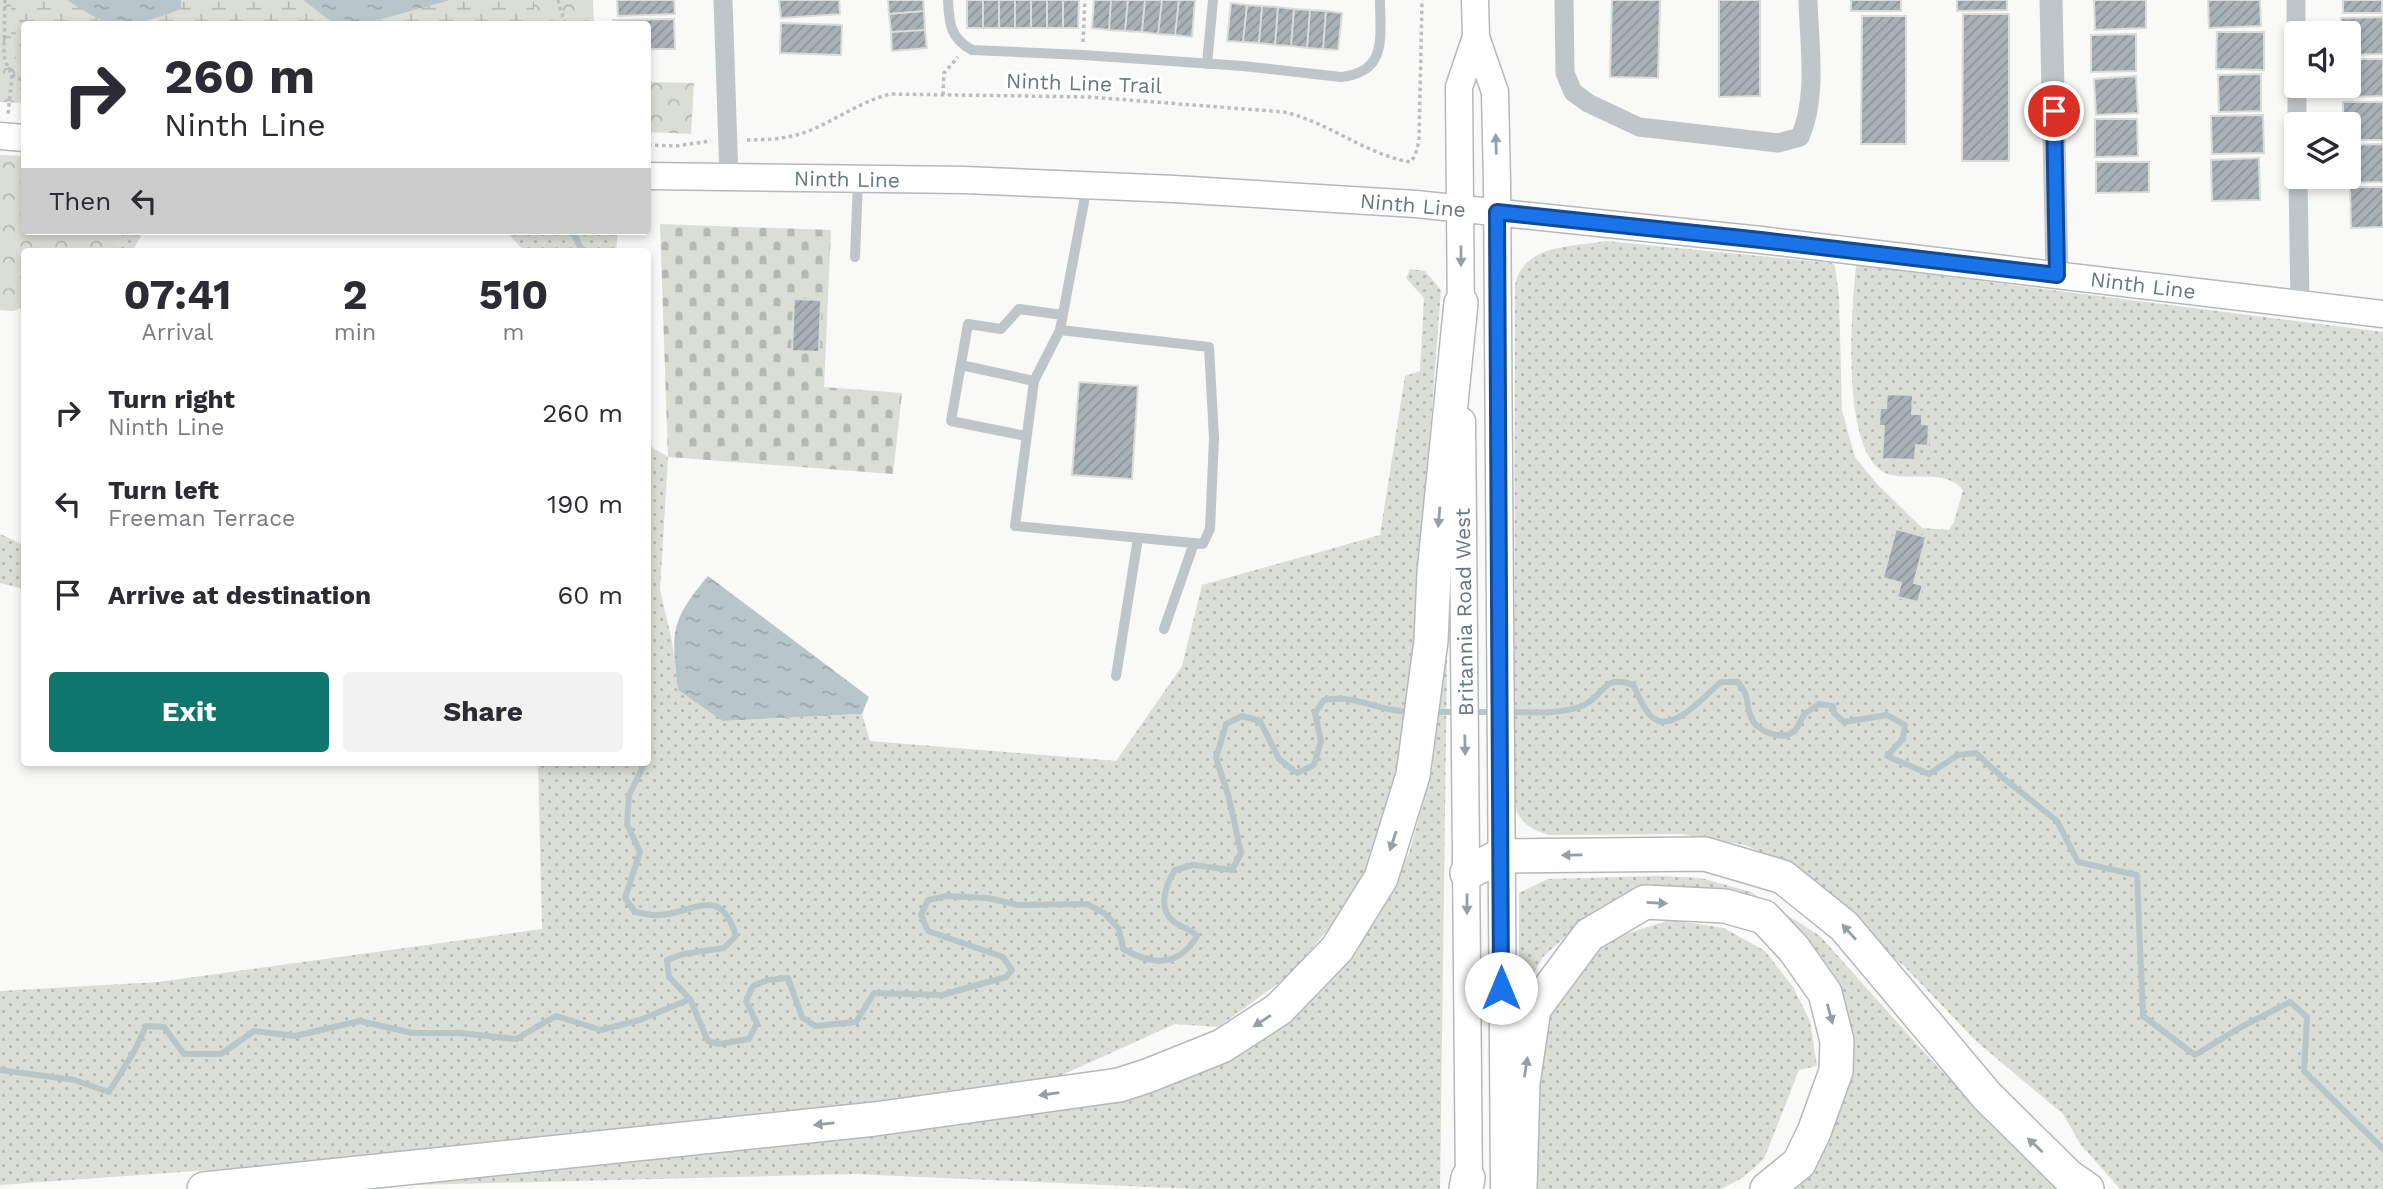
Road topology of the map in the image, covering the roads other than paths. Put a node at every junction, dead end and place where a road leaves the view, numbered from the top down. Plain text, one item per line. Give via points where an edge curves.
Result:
1 (723, 0) edge
2 (948, 0) edge
3 (1213, 0) edge
4 (1380, 0) edge
5 (1475, 0) edge
6 (1564, 0) edge
7 (1808, 0) edge
8 (2051, 0) edge
9 (2296, 0) edge
10 (2296, 21) edge
11 (1476, 37) junction
12 (1207, 64) junction
13 (651, 176) edge
14 (729, 178) junction
15 (858, 179) junction
16 (1087, 186) junction
17 (2298, 189) edge
18 (1461, 209) junction
19 (1497, 212) junction
20 (855, 257) dead end
21 (2057, 275) junction
22 (1461, 303) junction
23 (2300, 303) junction
24 (2383, 314) edge
25 (1063, 316) junction
26 (1060, 330) junction
27 (961, 365) junction
28 (1034, 381) junction
29 (1026, 436) junction
30 (1138, 538) junction
31 (1194, 543) junction
32 (1164, 629) dead end
33 (1116, 676) dead end
34 (1500, 856) junction
35 (1467, 873) junction
36 (1468, 1176) edge
37 (1514, 1187) edge
38 (204, 1189) edge
39 (1768, 1189) edge
40 (2087, 1189) edge

1 - 14 street
2 - 12 lane via 949,24 959,41 972,50
3 - 12 lane
4 - 12 lane via 1378,55 1370,68 1355,75
5 - 11 main road, Britannia Road West
6 - 7 street via 1565,73 1573,92 1588,103 1639,127 1778,143 1800,137 1808,119
8 - 21 street
9 - 10 street
11 - 18 main road, Britannia Road West via 1459,87
19 -> 11 main road, Britannia Road West via 1495,92
13 - 14 main road, Ninth Line
14 - 15 main road, Ninth Line
15 - 16 main road, Ninth Line
15 - 20 lane
16 - 18 main road, Ninth Line
16 - 25 lane
17 - 23 street
18 - 19 main road, Ninth Line
18 -> 22 main road, Britannia Road West
19 - 21 main road, Ninth Line
19 - 34 main road, Britannia Road West
21 - 23 main road, Ninth Line
22 -> 35 main road, Britannia Road West
22 -> 38 highway via 1431,641 1413,775 1381,878 1337,949 1279,1009 1222,1046 1119,1084 875,1119
23 - 24 main road, Ninth Line
25 - 26 lane
25 - 27 lane via 1019,309 1001,330 968,324
26 - 28 lane
26 - 31 lane via 1209,348 1214,438 1210,529 1203,544
27 - 28 lane
27 - 29 lane via 951,421
28 - 29 lane
29 - 30 lane via 1015,526
30 - 31 lane
30 - 33 lane
31 - 32 lane
34 - 35 highway
34 - 37 main road, Britannia Road West via 1502,1146
40 -> 34 highway via 1987,1096 1844,926 1783,877 1705,854
35 -> 36 main road, Britannia Road West
37 -> 39 highway via 1534,1009 1589,935 1645,902 1725,906 1764,917 1825,993 1837,1041 1836,1071 1799,1163

